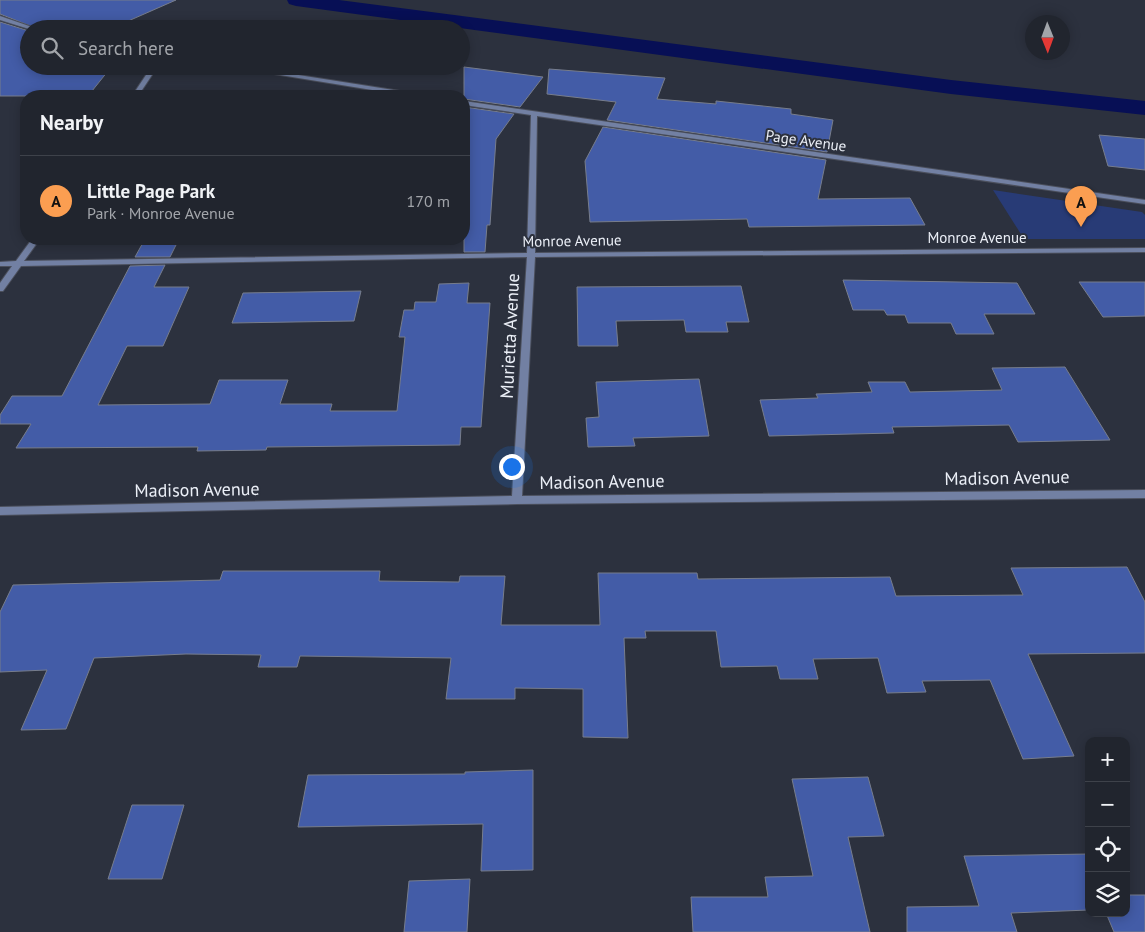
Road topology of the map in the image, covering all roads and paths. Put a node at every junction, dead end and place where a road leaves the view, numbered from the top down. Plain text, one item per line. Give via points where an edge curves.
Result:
1 (0, 18) edge
2 (20, 25) edge
3 (149, 75) edge
4 (285, 75) edge
5 (138, 90) edge
6 (381, 90) edge
7 (470, 104) edge
8 (534, 114) junction
9 (1145, 202) edge
10 (32, 245) edge
11 (1145, 250) edge
12 (530, 255) junction
13 (0, 264) edge
14 (18, 264) junction
15 (0, 289) edge
16 (1145, 494) edge
17 (516, 500) junction
18 (0, 512) edge

1 - 2 street
3 - 5 street
4 - 6 street
7 - 8 street, Page Avenue
8 - 9 street, Page Avenue
8 - 12 street, Murietta Avenue
10 - 14 street
11 - 12 street, Monroe Avenue
12 - 14 street, Monroe Avenue
12 - 17 street, Murietta Avenue
13 - 14 street, Monroe Avenue
14 - 15 street
16 - 17 street, Madison Avenue
17 - 18 street, Madison Avenue

